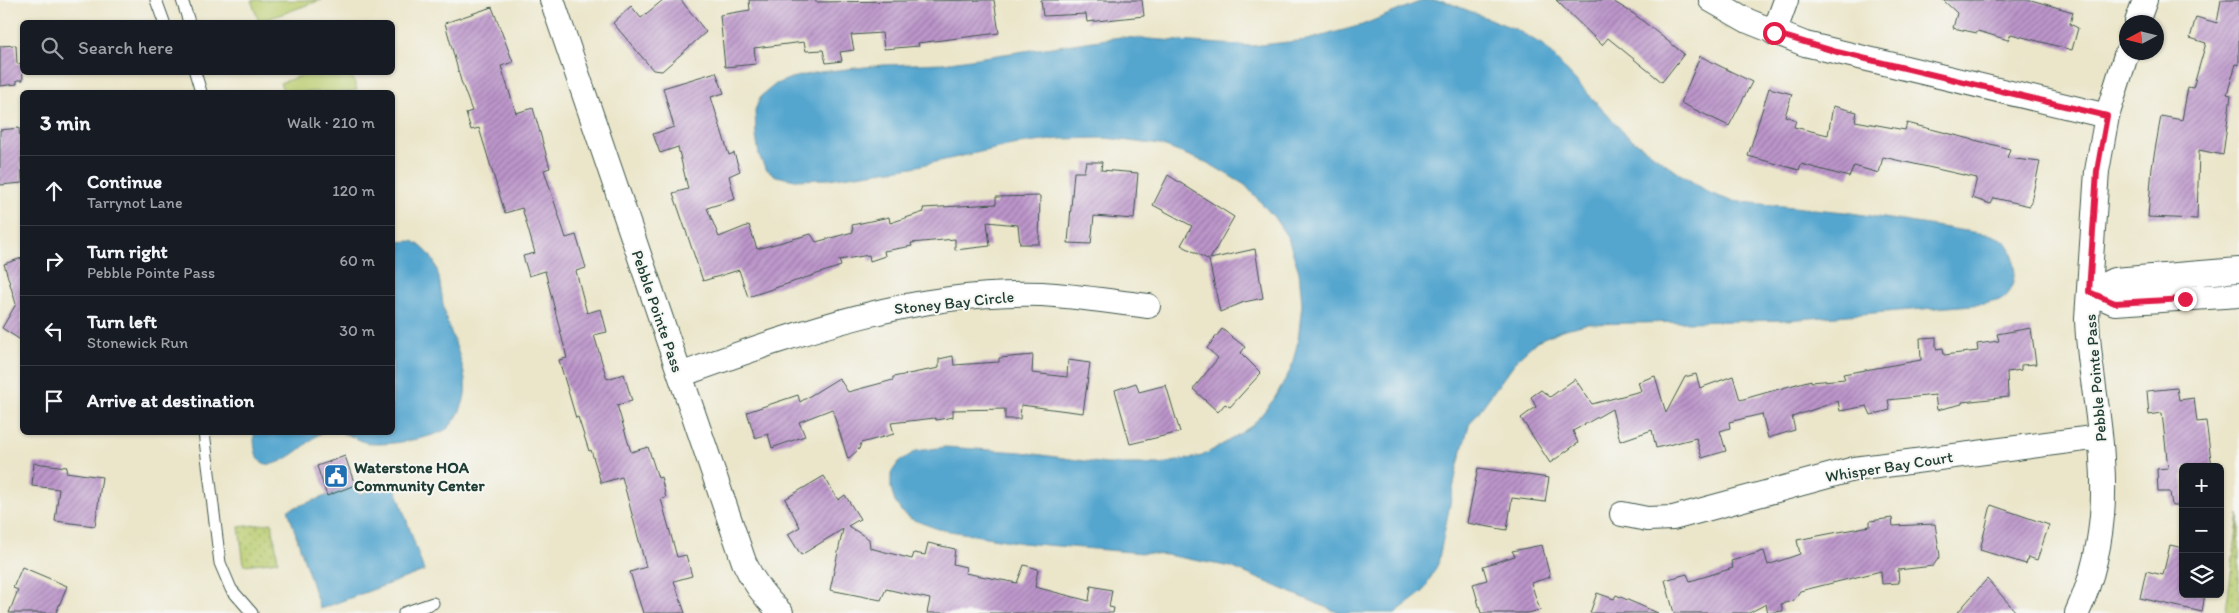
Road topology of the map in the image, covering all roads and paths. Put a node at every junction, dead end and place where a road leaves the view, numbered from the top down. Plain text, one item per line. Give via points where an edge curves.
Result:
1 (156, 0) edge
2 (182, 0) edge
3 (552, 0) edge
4 (1711, 0) edge
5 (1786, 0) edge
6 (2145, 0) edge
7 (2140, 15) edge
8 (163, 20) edge
9 (188, 20) edge
10 (1774, 33) junction
11 (2124, 60) edge
12 (196, 75) edge
13 (200, 90) edge
14 (2107, 116) junction
15 (2239, 270) edge
16 (2089, 292) junction
17 (2239, 295) edge
18 (1148, 306) dead end
19 (680, 375) junction
20 (204, 435) edge
21 (2100, 437) junction
22 (1622, 514) dead end
23 (433, 603) dead end
24 (252, 613) edge
25 (404, 613) edge
26 (781, 613) edge
27 (2077, 613) edge

1 - 8 lane
2 - 9 lane
3 - 19 street, Pebble Pointe Pass
4 - 10 street
5 - 10 street
6 - 7 street
10 - 14 street via 1837,52
11 - 14 street, Pebble Pointe Pass
12 - 13 lane
14 - 16 street, Pebble Pointe Pass via 2097,171
15 - 16 street via 2114,280
16 - 17 street via 2115,303
16 - 21 street, Pebble Pointe Pass via 2088,342
18 - 19 street, Stoney Bay Circle via 1043,294 907,304 822,326
19 - 26 street, Pebble Pointe Pass via 744,562 756,585
20 - 24 lane via 220,562 231,589
21 - 22 street, Whisper Bay Court via 1854,468 1673,518 1647,519
21 - 27 street, Pebble Pointe Pass via 2101,528 2094,566
23 - 25 lane

